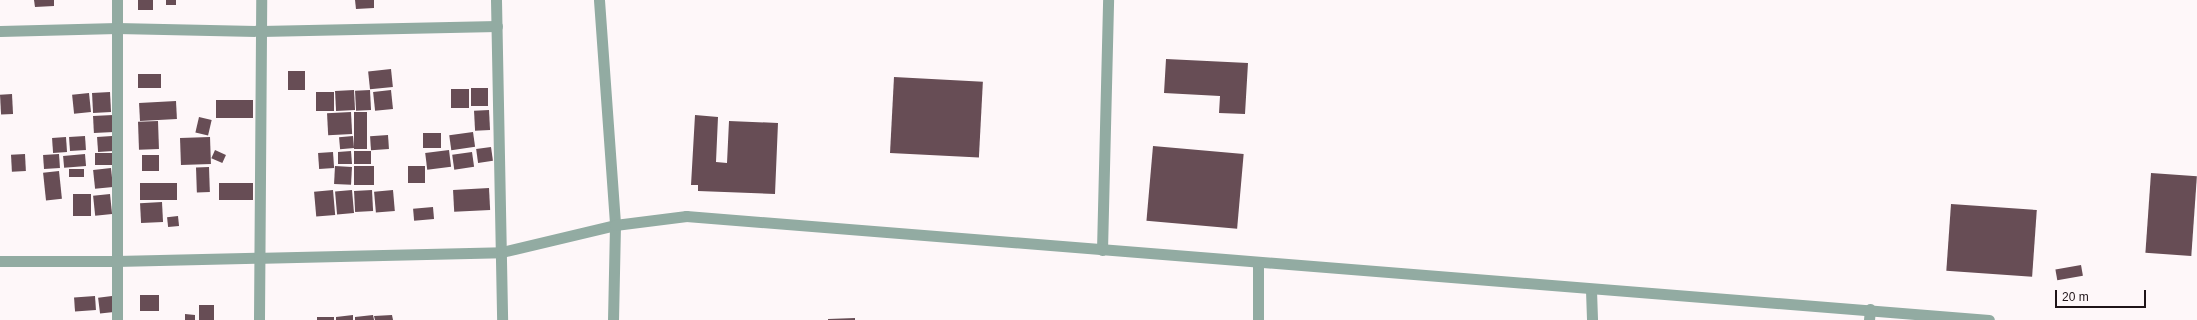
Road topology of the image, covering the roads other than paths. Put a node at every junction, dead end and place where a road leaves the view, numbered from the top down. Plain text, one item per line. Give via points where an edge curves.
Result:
1 (117, 0) edge
2 (261, 0) edge
3 (496, 0) edge
4 (599, 0) edge
5 (1108, 0) edge
6 (496, 26) junction
7 (117, 28) junction
8 (261, 31) junction
9 (0, 32) edge
10 (614, 225) junction
11 (1102, 250) junction
12 (502, 252) junction
13 (259, 258) junction
14 (0, 261) edge
15 (116, 261) junction
16 (1258, 262) junction
17 (1591, 290) junction
18 (1870, 309) junction
19 (117, 320) edge
20 (259, 320) edge
21 (502, 320) edge
22 (614, 320) edge
23 (1258, 320) edge
24 (1592, 320) edge
25 (1869, 320) edge
26 (1989, 320) edge

1 - 7 street
2 - 8 street
3 - 6 street
4 - 10 street
5 - 11 street
6 - 8 street
6 - 12 street
7 - 8 street
7 - 9 street
7 - 15 street
8 - 13 street
10 - 11 street via 686,216
10 - 12 street
10 - 22 street
11 - 16 street
12 - 13 street
12 - 21 street
13 - 15 street
13 - 20 street
14 - 15 street
15 - 19 street
16 - 17 street
16 - 23 street
17 - 18 street
17 - 24 street
18 - 25 street
18 - 26 street

